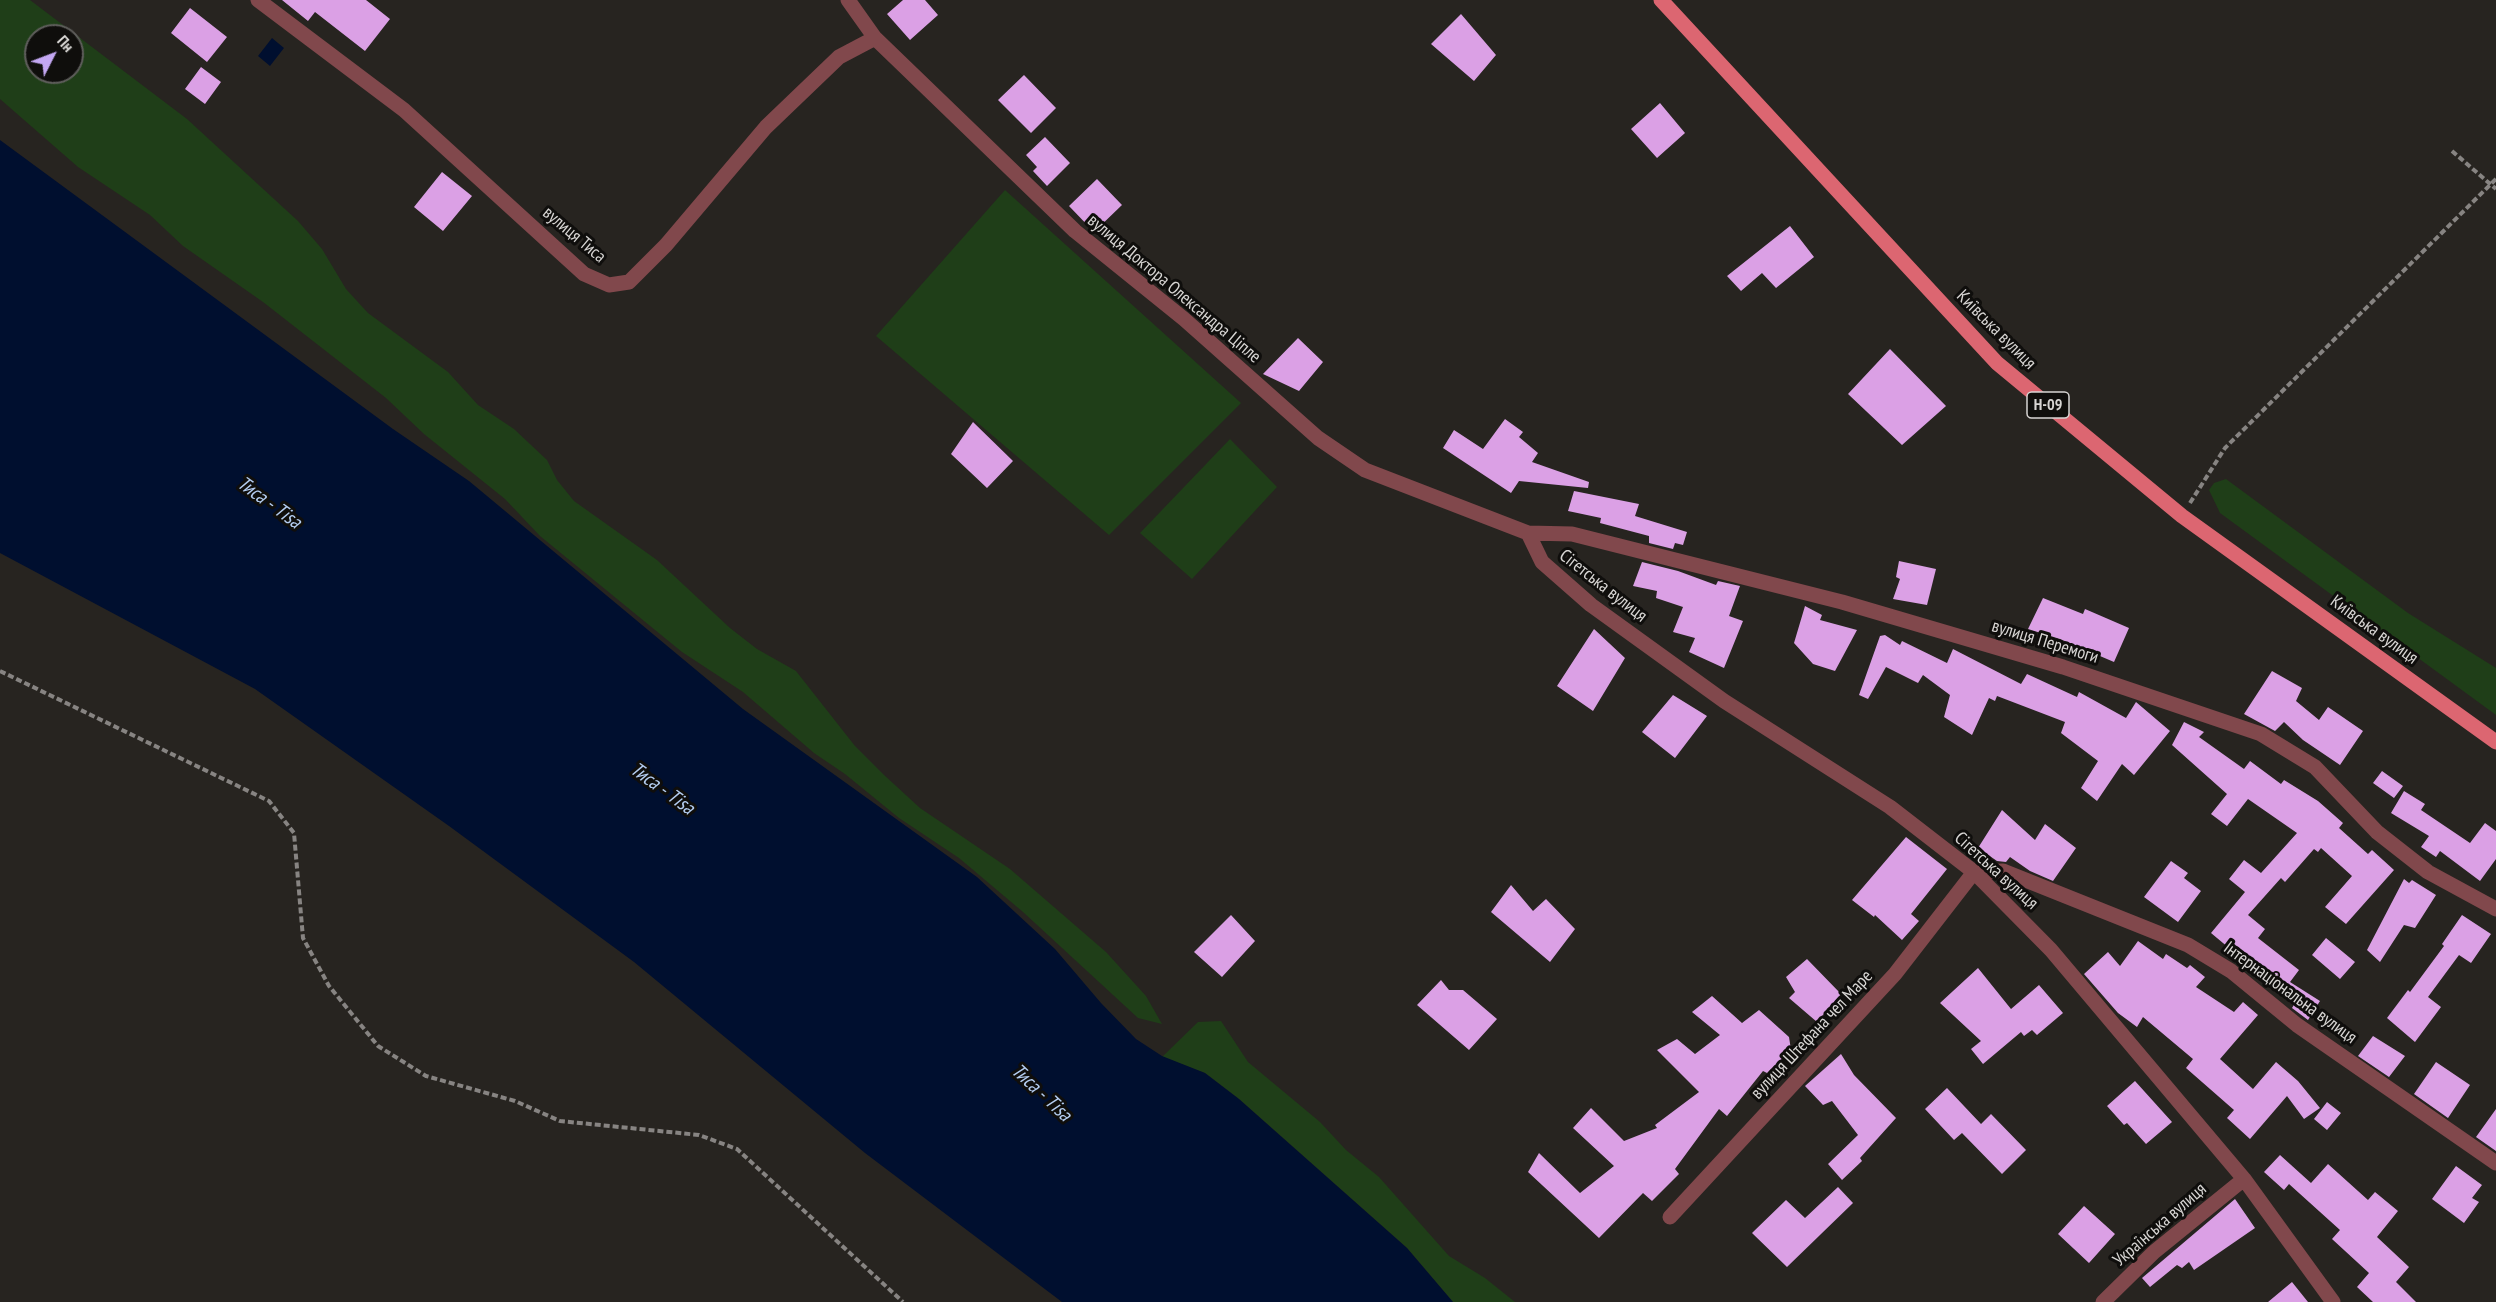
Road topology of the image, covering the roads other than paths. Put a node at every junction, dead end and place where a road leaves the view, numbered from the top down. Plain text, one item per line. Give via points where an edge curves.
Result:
1 (258, 0) edge
2 (848, 0) edge
3 (1661, 0) edge
4 (875, 38) junction
5 (1528, 533) junction
6 (2496, 742) edge
7 (1974, 872) junction
8 (2496, 909) edge
9 (2496, 1163) edge
10 (2244, 1179) junction
11 (1670, 1217) dead end
12 (2103, 1302) edge
13 (2332, 1302) edge

1 - 4 street, вулиця Тиса via 404,110 584,274 609,285 629,282 666,245 766,127 839,57
2 - 4 street, вулиця Доктора Олександра Ціпле
3 - 6 main road, Київська вулиця / Н-09 via 1997,363 2182,516
4 - 5 street, вулиця Доктора Олександра Ціпле via 1075,231 1184,319 1318,438 1365,470
5 - 7 street, Сігетська вулиця via 1542,562 1591,604 1724,700 1890,807
5 - 8 street, вулиця Перемоги via 1572,534 1842,602 2063,667 2261,734 2315,767 2377,832 2428,872
7 - 9 street, Інтернаціональна вулиця via 2002,871 2188,945 2231,971 2297,1025
7 - 10 street, Сігетська вулиця via 2051,950
7 - 11 street, вулиця Штефана чел Маре via 1895,974
10 - 12 street, Українська вулиця via 2154,1252
10 - 13 street, Сігетська вулиця

